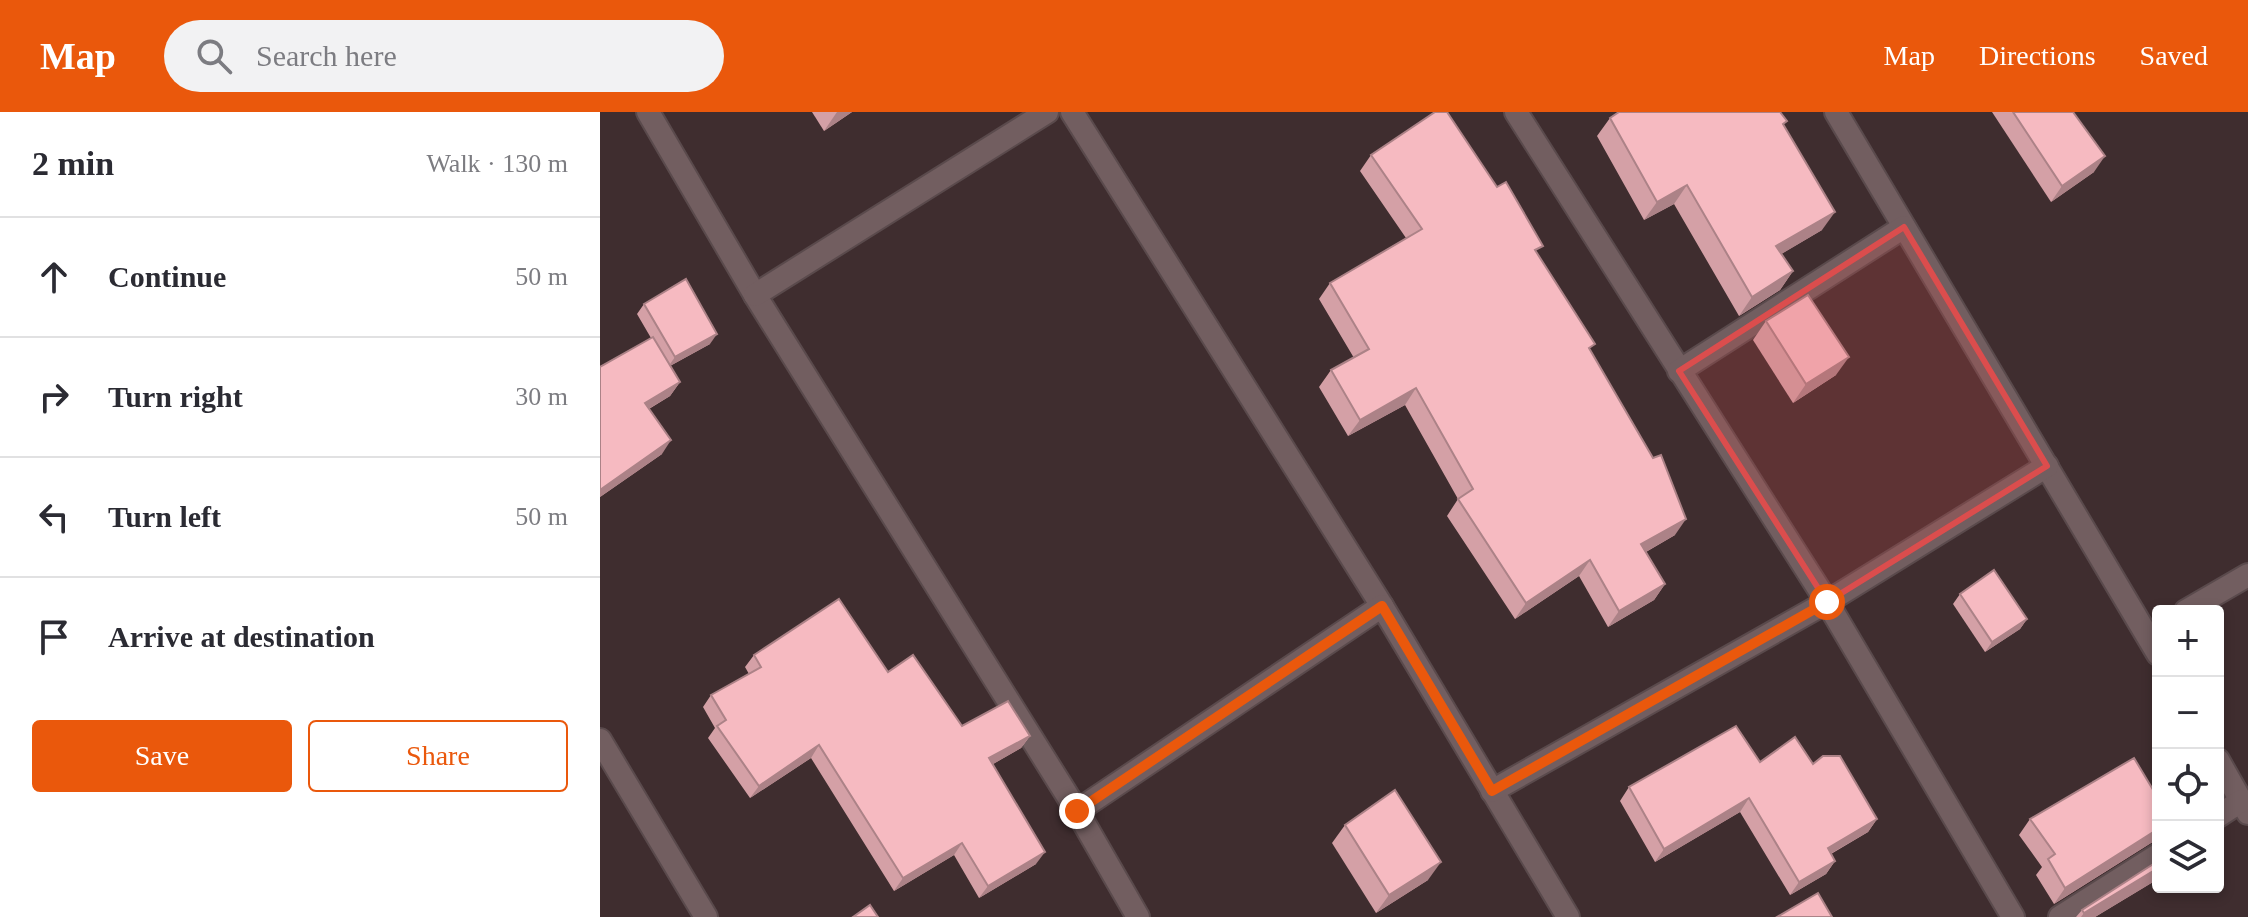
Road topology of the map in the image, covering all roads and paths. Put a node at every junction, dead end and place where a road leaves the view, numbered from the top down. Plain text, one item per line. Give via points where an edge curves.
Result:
1 (648, 112) edge
2 (1047, 112) edge
3 (1072, 112) edge
4 (1516, 112) edge
5 (1836, 112) edge
6 (1904, 227) junction
7 (755, 295) junction
8 (1679, 371) junction
9 (2047, 466) junction
10 (2248, 575) edge
11 (1827, 602) junction
12 (2196, 605) edge
13 (1382, 606) junction
14 (2152, 630) edge
15 (600, 740) edge
16 (2224, 770) edge
17 (1492, 791) junction
18 (2245, 807) edge
19 (1077, 811) junction
20 (2224, 814) edge
21 (2152, 859) edge
22 (706, 917) edge
23 (1138, 917) edge
24 (1568, 917) edge
25 (2013, 917) edge
26 (2060, 917) edge

1 - 7 street
2 - 7 street
3 - 13 street
4 - 8 street
5 - 6 street
6 - 8 street
6 - 9 street
7 - 19 street
8 - 11 street
9 - 11 street
9 - 14 street
10 - 12 street
11 - 17 street
11 - 25 street
13 - 17 street
13 - 19 street
15 - 22 street
16 - 18 street
17 - 24 street
18 - 20 street
19 - 23 street
21 - 26 street

